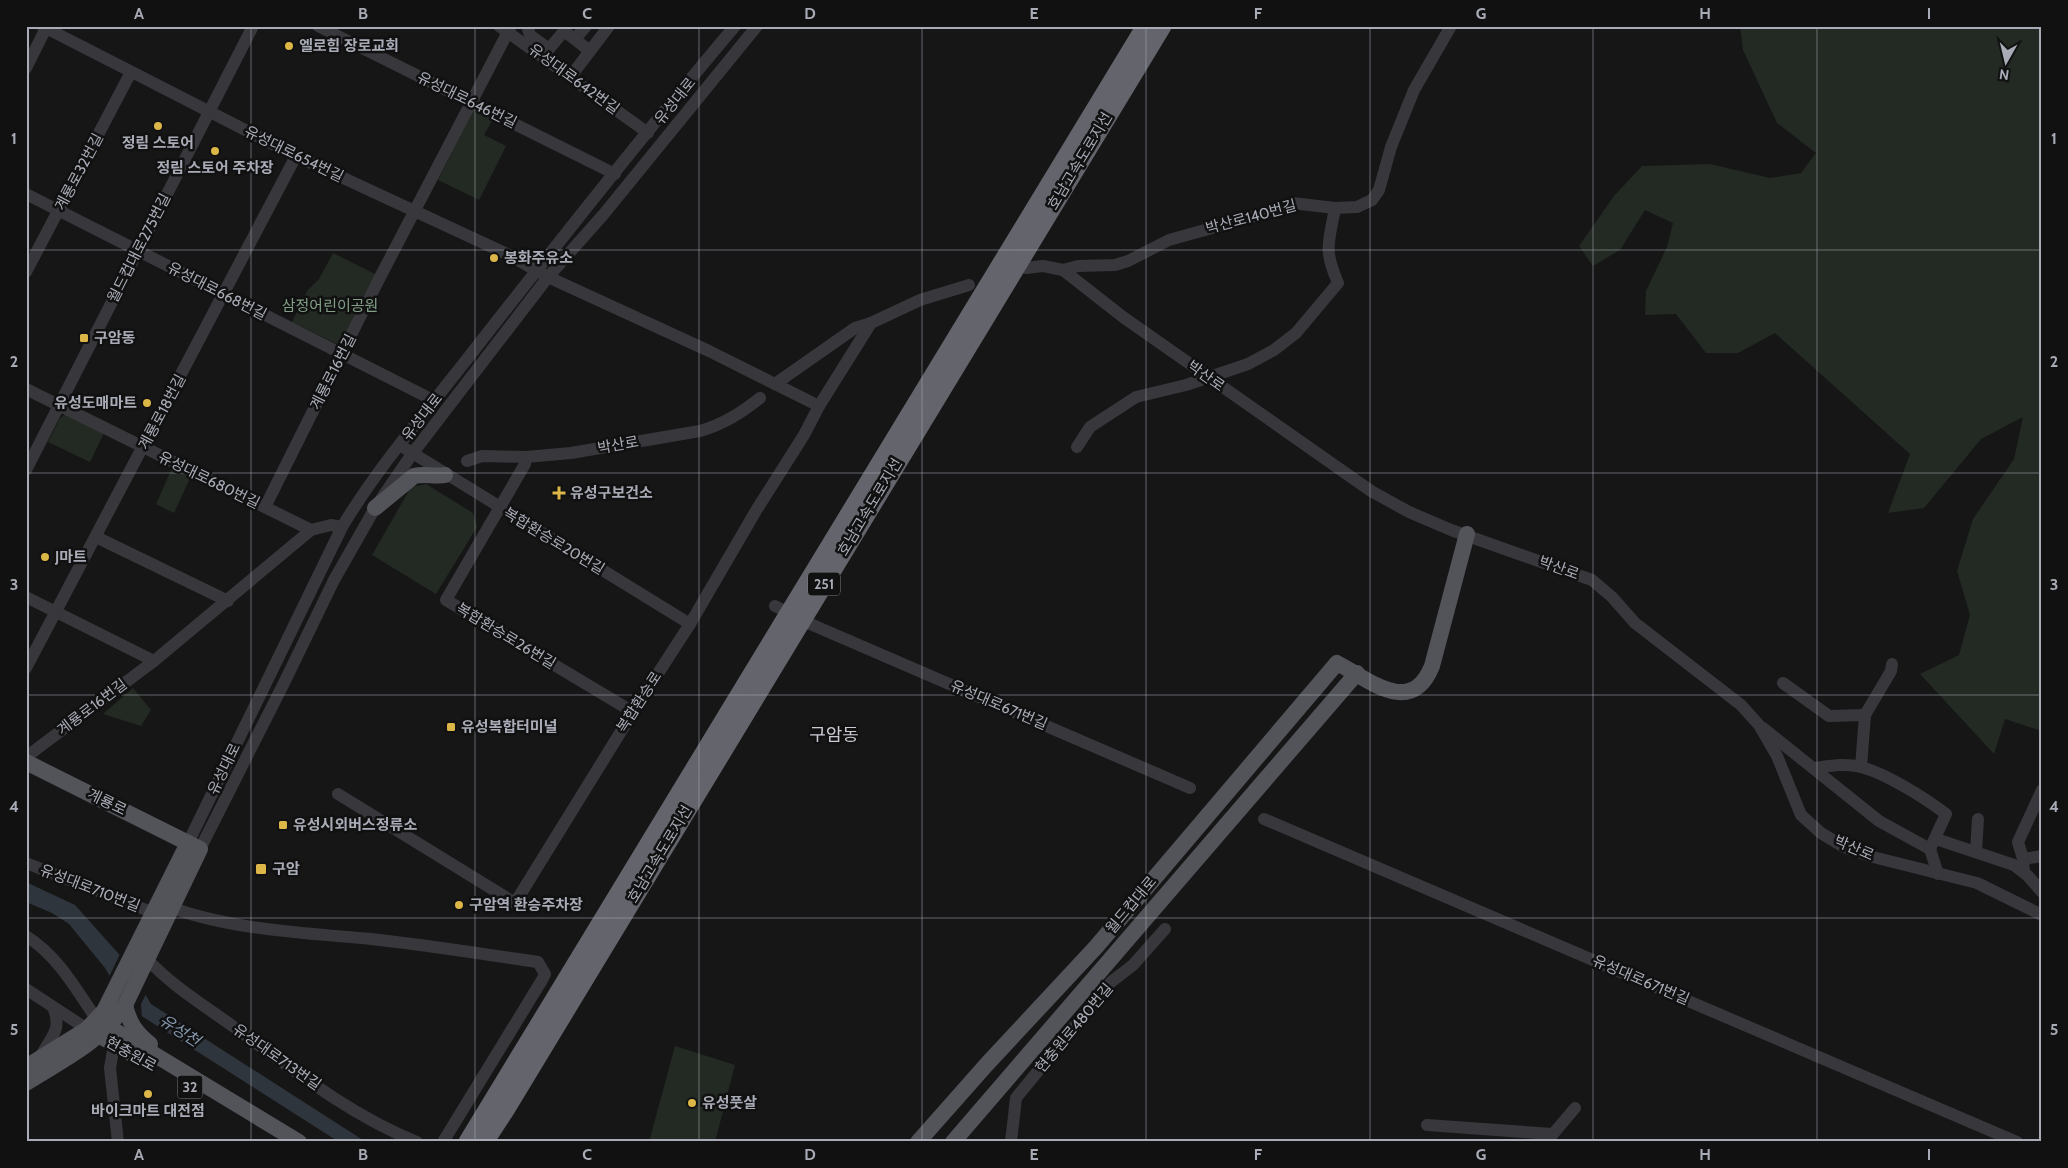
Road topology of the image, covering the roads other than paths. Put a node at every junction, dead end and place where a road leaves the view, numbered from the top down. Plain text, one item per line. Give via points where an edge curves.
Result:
1 (252, 26) edge
2 (318, 26) edge
3 (530, 26) edge
4 (586, 26) edge
5 (609, 26) edge
6 (735, 26) edge
7 (757, 26) edge
8 (1146, 26) edge
9 (1162, 26) edge
10 (1451, 26) edge
11 (45, 27) edge
12 (506, 28) edge
13 (575, 39) junction
14 (590, 51) junction
15 (26, 68) edge
16 (131, 72) junction
17 (571, 76) junction
18 (472, 102) junction
19 (208, 112) junction
20 (648, 133) junction
21 (296, 156) junction
22 (615, 174) junction
23 (26, 194) edge
24 (1335, 208) junction
25 (58, 210) junction
26 (415, 210) junction
27 (138, 251) junction
28 (1026, 268) dead end
29 (537, 270) junction
30 (1063, 270) junction
31 (26, 272) edge
32 (548, 277) junction
33 (969, 285) dead end
34 (224, 295) junction
35 (871, 323) junction
36 (342, 354) junction
37 (1208, 378) junction
38 (775, 384) junction
39 (26, 389) edge
40 (760, 398) dead end
41 (434, 401) junction
42 (60, 406) junction
43 (819, 406) junction
44 (399, 445) junction
45 (144, 447) junction
46 (1077, 447) dead end
47 (415, 456) junction
48 (526, 457) junction
49 (467, 460) dead end
50 (26, 470) edge
51 (446, 474) junction
52 (265, 507) junction
53 (376, 508) junction
54 (501, 508) junction
55 (342, 527) junction
56 (311, 530) junction
57 (1466, 534) junction
58 (96, 537) junction
59 (26, 597) edge
60 (228, 601) junction
61 (56, 612) junction
62 (690, 624) junction
63 (808, 624) dead end
64 (154, 661) junction
65 (1892, 664) dead end
66 (26, 668) edge
67 (1357, 673) junction
68 (1783, 684) dead end
69 (633, 712) junction
70 (1865, 715) junction
71 (1759, 725) junction
72 (26, 757) edge
73 (26, 762) edge
74 (1861, 767) junction
75 (1815, 768) junction
76 (1190, 788) dead end
77 (2042, 790) edge
78 (338, 794) dead end
79 (1264, 819) dead end
80 (1978, 819) dead end
81 (1933, 844) junction
82 (194, 846) junction
83 (1976, 851) junction
84 (2042, 856) edge
85 (2023, 859) junction
86 (26, 863) edge
87 (2024, 872) junction
88 (1938, 874) junction
89 (2042, 892) edge
90 (172, 908) junction
91 (154, 913) junction
92 (2042, 915) edge
93 (1165, 929) dead end
94 (26, 936) edge
95 (142, 958) junction
96 (26, 989) edge
97 (119, 1001) junction
98 (53, 1006) junction
99 (98, 1028) junction
100 (114, 1045) junction
101 (33, 1063) edge
102 (194, 1079) junction
103 (26, 1083) edge
104 (1575, 1108) dead end
105 (1427, 1125) dead end
106 (1549, 1138) edge
107 (118, 1142) edge
108 (278, 1142) edge
109 (299, 1142) edge
110 (417, 1142) edge
111 (443, 1142) edge
112 (468, 1142) edge
113 (484, 1142) edge
114 (918, 1142) edge
115 (952, 1142) edge
116 (1011, 1142) edge
117 (2017, 1142) edge

1 - 19 street, 월드컵대로275번길
2 - 18 street, 유성대로646번길
3 - 13 street via 530,35 549,49 564,31
4 - 13 street
5 - 14 street
6 - 20 street, 유성대로
7 - 32 street, 유성대로 via 603,215
8 - 112 highway, 호남고속도로지선 / 251
9 - 113 highway, 호남고속도로지선 / 251
10 - 24 street, 박산로140번길 via 1408,105 1380,190 1372,200 1357,207
11 - 15 street
11 - 16 street, 유성대로654번길
12 - 17 street, 유성대로642번길
12 - 18 street, 계룡로16번길
13 - 14 street
14 - 17 street
16 - 19 street, 유성대로654번길
16 - 25 street, 계룡로32번길
17 - 20 street, 유성대로642번길
18 - 22 street, 유성대로646번길
18 - 26 street, 계룡로16번길
19 - 21 street, 유성대로654번길
19 - 27 street, 월드컵대로275번길
20 - 22 street, 유성대로
21 - 26 street, 유성대로654번길
21 - 34 street, 계룡로18번길
22 - 29 street, 유성대로
23 - 25 street, 유성대로668번길
24 - 30 street, 박산로140번길 via 1292,203 1169,240 1115,265 1078,266
24 - 37 street via 1327,253 1338,283 1296,333 1274,350 1248,364
25 - 27 street, 유성대로668번길
25 - 31 street, 계룡로32번길
26 - 29 street, 유성대로654번길
26 - 36 street, 계룡로16번길
27 - 34 street, 유성대로668번길
27 - 42 street, 월드컵대로275번길
28 - 30 street via 1043,266
29 - 32 street, 유성대로654번길
29 - 41 street, 유성대로
30 - 37 street, 박산로
32 - 38 street, 유성대로654번길
32 - 47 street, 유성대로
33 - 35 street via 920,300
34 - 36 street, 유성대로668번길
34 - 45 street, 계룡로18번길
35 - 38 street via 855,328
35 - 43 street, 복합환승로
36 - 41 street, 유성대로668번길
36 - 52 street, 계룡로16번길
37 - 46 street via 1136,397 1090,427
37 - 57 street, 박산로 via 1371,491 1409,512
38 - 43 street, 유성대로654번길
39 - 42 street, 유성대로680번길
40 - 48 street, 박산로 via 734,418 700,431 571,453
41 - 44 street, 유성대로
42 - 45 street, 유성대로680번길
42 - 50 street, 월드컵대로275번길
43 - 62 street, 복합환승로
44 - 47 street
44 - 55 street, 유성대로
45 - 52 street, 유성대로680번길
45 - 58 street, 계룡로18번길
47 - 51 street, 복합환승로20번길
47 - 53 street, 유성대로
48 - 49 street, 박산로 via 482,456
48 - 54 street
51 - 53 main road via 414,476
51 - 54 street, 복합환승로20번길
52 - 56 street, 유성대로680번길
53 - 82 street, 유성대로 via 334,580 284,683
54 - 62 street, 복합환승로20번길
54 - 69 street, 복합환승로26번길 via 446,600
55 - 56 street via 331,525
55 - 82 street, 유성대로
56 - 60 street
57 - 67 main road via 1428,676 1411,691 1401,692 1382,689
57 - 71 street, 박산로 via 1592,580 1635,623 1718,686
58 - 60 street
58 - 61 street, 계룡로18번길
59 - 61 street
60 - 64 street, 계룡로16번길
61 - 64 street
61 - 66 street, 계룡로18번길
62 - 69 street, 복합환승로
63 - 76 street, 유성대로671번길
64 - 72 street, 계룡로16번길
65 - 70 street
67 - 114 main road, 월드컵대로 via 1337,663 1096,947
67 - 115 main road, 월드컵대로
68 - 70 street via 1830,716
69 - 78 street, 복합환승로 via 515,902
70 - 74 street
71 - 75 street
71 - 88 street, 박산로 via 1802,815 1821,833 1844,847
73 - 82 main road, 계룡로
74 - 75 street
74 - 81 street via 1928,800 1946,814
75 - 81 street via 1824,779 1879,821
77 - 85 street via 2018,842
79 - 117 street, 유성대로671번길
80 - 83 street
81 - 83 street
81 - 88 street
82 - 90 main road, 유성대로
82 - 91 main road
83 - 87 street
84 - 85 street
85 - 87 street
86 - 91 street, 유성대로710번길
87 - 89 street
88 - 92 street, 박산로 via 1976,882
90 - 95 main road, 유성대로
90 - 111 street via 269,929 372,939 538,962 545,974 542,980
91 - 95 main road
93 - 116 street, 현충원로480번길 via 1132,965 1111,982 1016,1098
94 - 99 street via 39,944 66,973
95 - 97 main road, 유성대로
95 - 110 street, 유성대로713번길 via 299,1074 389,1131
96 - 98 street
97 - 99 main road, 유성대로
97 - 102 main road via 134,1029
98 - 99 street
98 - 101 street via 58,1026
99 - 100 main road, 현충원로 / 32
99 - 101 main road, 유성대로
99 - 102 main road
99 - 103 main road, 유성대로 via 81,1050
100 - 107 street via 110,1068
100 - 108 main road, 현충원로 / 32
102 - 109 main road, 32
104 - 106 street
105 - 106 street

